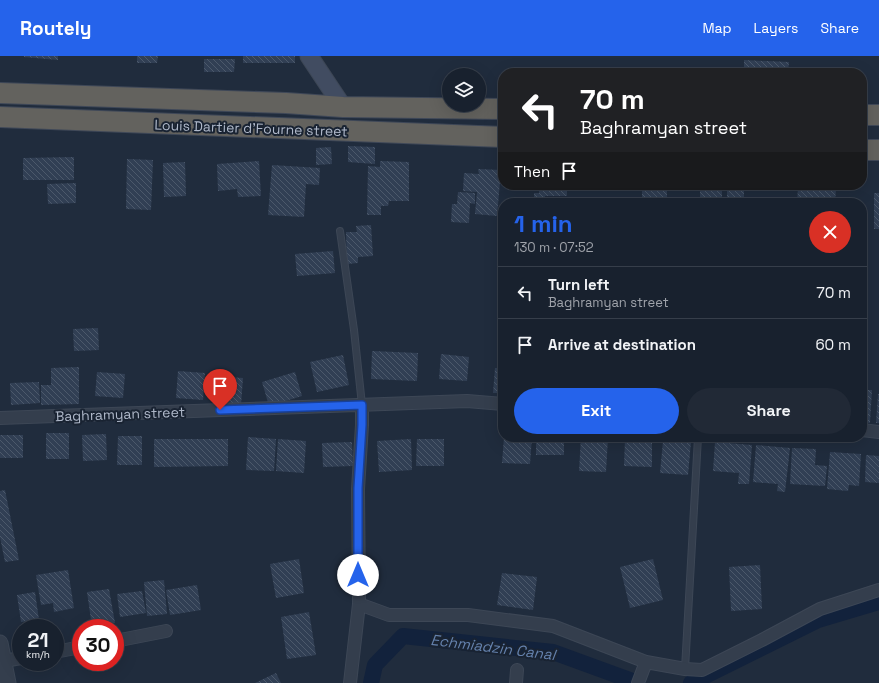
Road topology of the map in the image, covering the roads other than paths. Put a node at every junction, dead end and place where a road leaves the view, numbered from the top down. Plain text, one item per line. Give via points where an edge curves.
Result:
1 (310, 56) edge
2 (0, 93) edge
3 (343, 107) junction
4 (498, 109) edge
5 (867, 115) edge
6 (879, 115) edge
7 (0, 117) edge
8 (498, 137) edge
9 (867, 150) edge
10 (879, 150) edge
11 (340, 231) dead end
12 (498, 404) edge
13 (362, 405) junction
14 (0, 418) edge
15 (867, 431) edge
16 (879, 432) edge
17 (698, 442) edge
18 (879, 590) edge
19 (359, 604) junction
20 (166, 631) dead end
21 (124, 638) edge
22 (0, 643) edge
23 (12, 660) edge
24 (4, 662) junction
25 (685, 669) junction
26 (517, 670) dead end
27 (642, 673) edge
28 (8, 683) edge
29 (350, 683) edge
30 (516, 683) edge

1 - 3 main road
2 - 3 highway, Louis Dartier d'Fourne street
3 - 4 highway, Louis Dartier d'Fourne street
5 - 6 highway
7 - 8 highway, Louis Dartier d'Fourne street
9 - 10 highway
11 - 13 lane
12 - 13 street, Baghramyan street via 467,401
13 - 14 street, Baghramyan street
13 - 19 street via 358,488
15 - 16 street
17 - 25 lane
18 - 25 street via 820,609 702,670
19 - 27 street via 389,615 468,615 553,626
19 - 29 street
20 - 21 street
22 - 24 street
23 - 24 street
24 - 28 street
25 - 27 street
26 - 30 street

